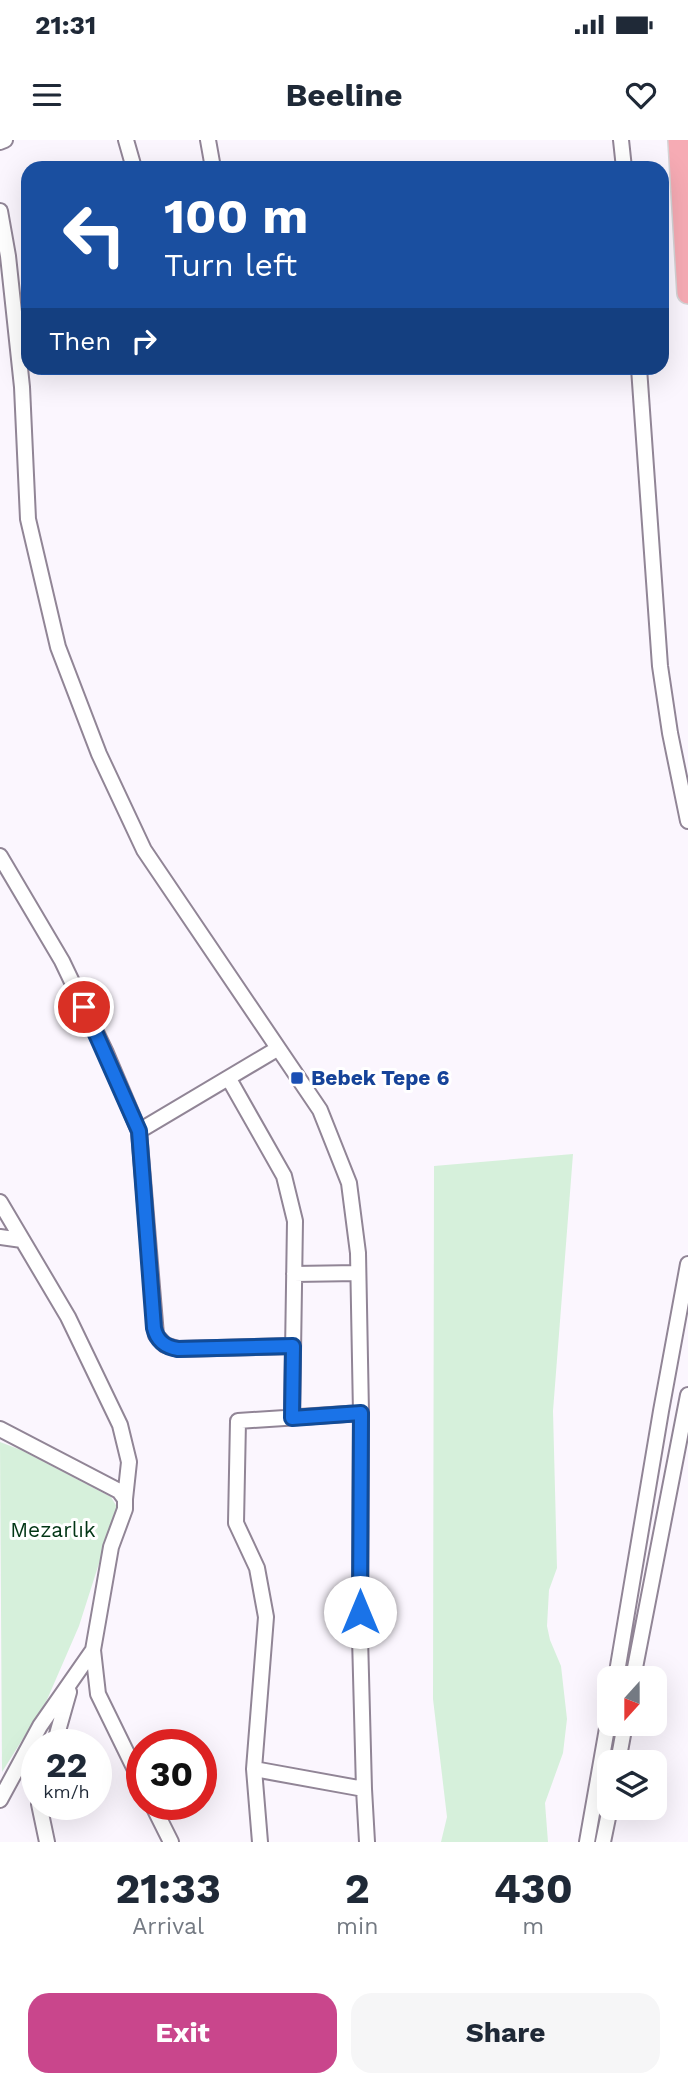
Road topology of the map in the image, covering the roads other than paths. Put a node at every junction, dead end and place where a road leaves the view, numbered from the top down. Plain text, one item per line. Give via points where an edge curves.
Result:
1 (126, 140) edge
2 (208, 140) edge
3 (621, 140) edge
4 (679, 140) edge
5 (132, 161) edge
6 (212, 161) edge
7 (623, 161) edge
8 (0, 211) edge
9 (688, 293) edge
10 (21, 314) edge
11 (22, 375) edge
12 (639, 375) edge
13 (688, 821) edge
14 (0, 856) edge
15 (277, 1049) junction
16 (229, 1079) junction
17 (139, 1131) junction
18 (0, 1202) edge
19 (0, 1237) edge
20 (22, 1240) junction
21 (688, 1264) edge
22 (358, 1273) junction
23 (294, 1275) junction
24 (293, 1346) junction
25 (688, 1395) edge
26 (361, 1413) junction
27 (292, 1418) junction
28 (0, 1429) edge
29 (125, 1499) junction
30 (93, 1650) junction
31 (618, 1666) edge
32 (635, 1666) edge
33 (72, 1681) junction
34 (58, 1729) edge
35 (606, 1736) edge
36 (126, 1751) edge
37 (254, 1769) junction
38 (363, 1789) junction
39 (0, 1800) edge
40 (42, 1820) edge
41 (160, 1820) edge
42 (608, 1820) edge
43 (47, 1842) edge
44 (171, 1842) edge
45 (260, 1842) edge
46 (367, 1842) edge
47 (587, 1842) edge
48 (603, 1842) edge

1 - 5 street
2 - 6 street
3 - 7 street
4 - 9 highway
8 - 10 street
11 - 15 street via 28,519 58,647 99,754 144,850
12 - 13 street via 660,666
14 - 17 street via 62,961
15 - 16 street
15 - 22 street via 320,1110 349,1183
16 - 17 street
16 - 23 street via 284,1176 295,1221
17 - 24 street via 154,1328 159,1341 178,1349
18 - 20 street
19 - 20 street
20 - 29 street via 68,1317 120,1425 129,1462
21 - 31 street
22 - 23 street
22 - 26 street
23 - 24 street
24 - 27 street
25 - 32 street
26 - 27 street
26 - 38 street
27 - 37 street via 238,1421 236,1523 257,1568 266,1617
28 - 29 street via 119,1491
29 - 30 street via 111,1547
30 - 33 street
30 - 36 street via 98,1694
33 - 34 street
33 - 39 street via 40,1726
35 - 47 street
37 - 38 street
37 - 45 street
38 - 46 street
40 - 43 street
41 - 44 street
42 - 48 street

